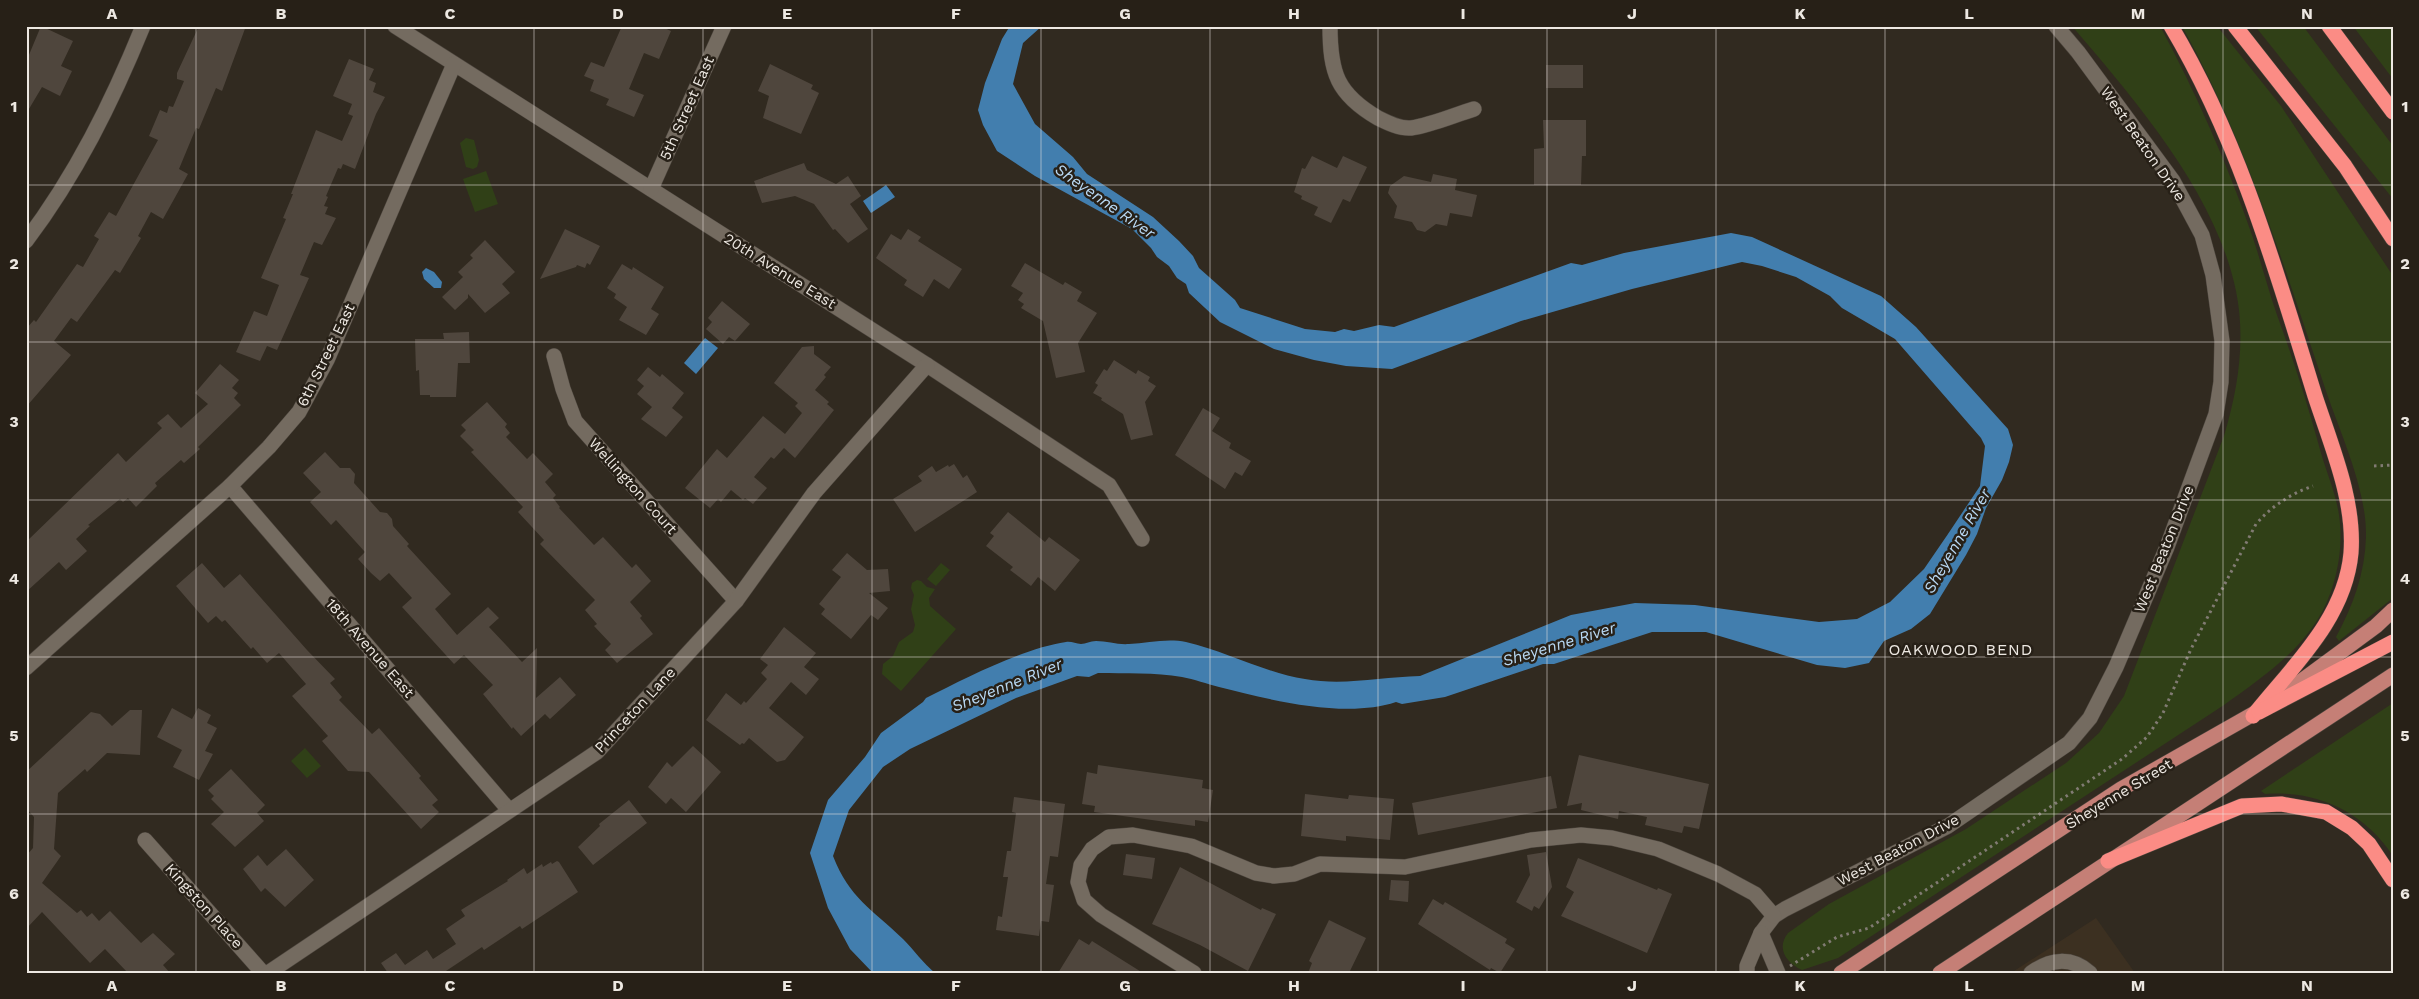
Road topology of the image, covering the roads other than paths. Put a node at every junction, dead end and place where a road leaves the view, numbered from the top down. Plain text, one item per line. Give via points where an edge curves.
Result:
1 (143, 26) edge
2 (395, 26) edge
3 (724, 26) edge
4 (1330, 26) edge
5 (2056, 26) edge
6 (2172, 26) edge
7 (2235, 26) edge
8 (2329, 26) edge
9 (454, 64) junction
10 (1474, 109) dead end
11 (2393, 112) edge
12 (651, 189) junction
13 (2393, 239) edge
14 (26, 241) edge
15 (554, 356) dead end
16 (927, 365) junction
17 (230, 486) junction
18 (1142, 539) dead end
19 (736, 601) junction
20 (2393, 610) edge
21 (2393, 642) edge
22 (26, 668) edge
23 (2393, 675) edge
24 (2253, 716) junction
25 (509, 810) junction
26 (145, 840) dead end
27 (2108, 861) junction
28 (2393, 880) edge
29 (1774, 916) junction
30 (1761, 933) junction
31 (263, 973) edge
32 (268, 973) edge
33 (1194, 973) edge
34 (1748, 973) edge
35 (1778, 973) edge
36 (1841, 973) edge
37 (1940, 973) edge
38 (2030, 973) edge
39 (2090, 973) edge

1 - 14 street via 116,91 84,152
2 - 9 street, 20th Avenue East
3 - 12 street, 5th Street East
4 - 10 street via 1330,53 1339,85 1365,111 1390,125 1410,128
5 - 29 street, West Beaton Drive via 2173,181 2202,235 2213,275 2222,341 2216,414 2167,547 2116,667 2090,718 2069,743 1948,826
6 - 24 highway via 2220,120 2241,172 2287,304 2350,516 2351,554 2342,592 2326,625
7 - 13 highway via 2345,166
8 - 11 highway
9 - 12 street, 20th Avenue East
9 - 17 street, 6th Street East via 327,360 299,412
12 - 16 street, 20th Avenue East
15 - 19 street, Wellington Court via 575,421
16 - 18 street, 20th Avenue East via 1108,485
16 - 19 street, Princeton Lane via 814,494
17 - 22 street, 6th Street East
17 - 25 street, 18th Avenue East
19 - 25 street, Princeton Lane via 597,752
20 - 24 main road, Sheyenne Street
21 - 24 highway
23 - 27 main road
24 - 36 main road, Sheyenne Street via 2121,789
25 - 32 street, Princeton Lane
26 - 31 street, Kingston Place
27 - 28 highway via 2242,806 2281,804 2326,812 2352,828 2369,844
27 - 37 main road
29 - 30 street, West Beaton Drive
29 - 33 street via 1755,894 1718,874 1658,849 1612,838 1581,835 1531,840 1405,867 1320,864 1294,874 1274,876 1256,873 1191,846 1133,835 1110,837 1092,849 1081,865 1078,882 1084,900 1101,915
30 - 34 street, West Beaton Drive via 1747,966
30 - 35 street
38 - 39 street via 2055,961 2070,961

